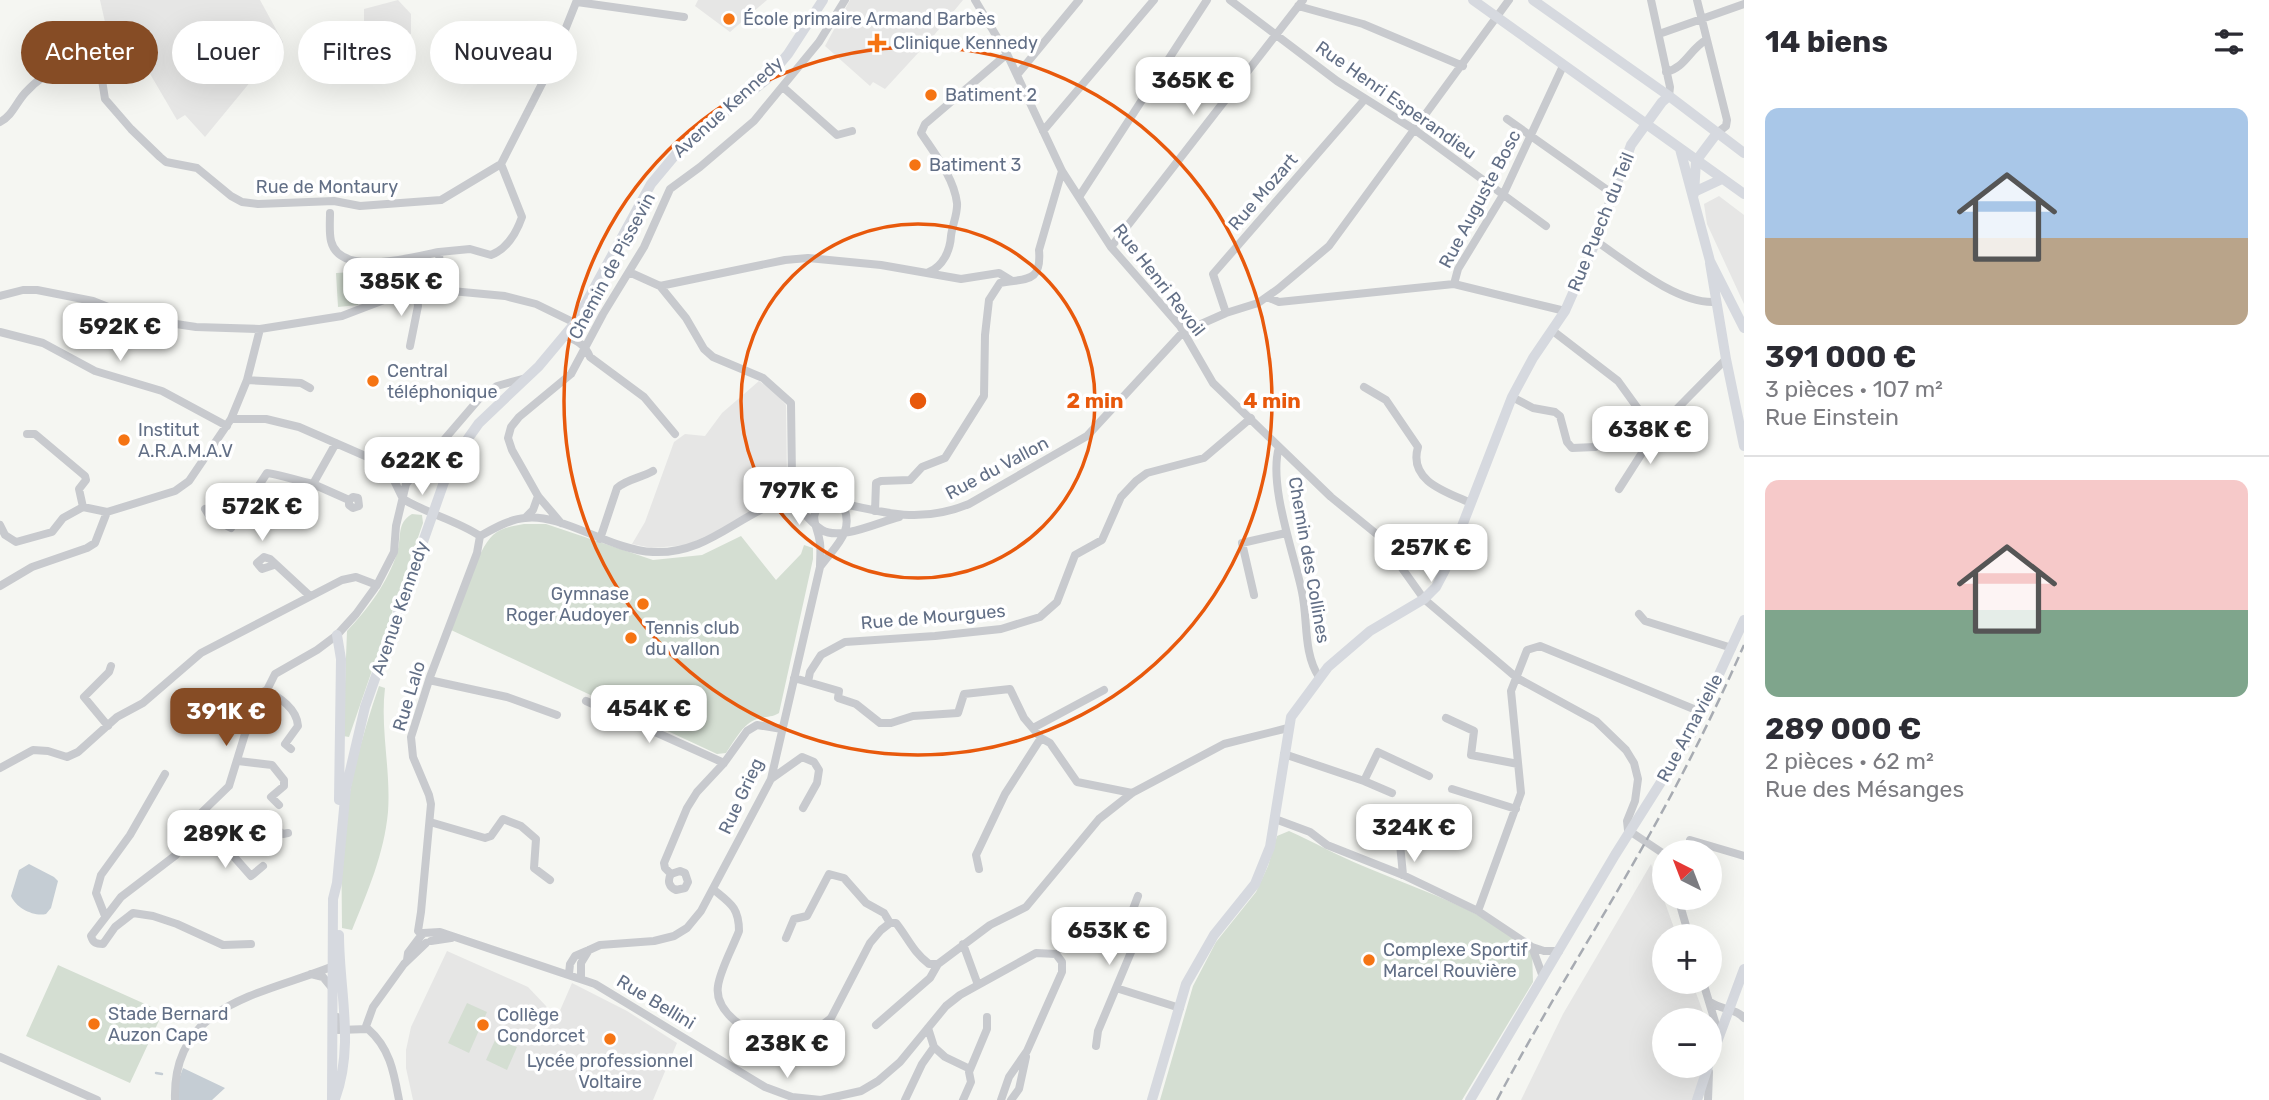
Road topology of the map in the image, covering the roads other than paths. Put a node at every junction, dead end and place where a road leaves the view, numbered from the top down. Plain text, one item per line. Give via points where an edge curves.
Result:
1 (823, 0) edge
2 (845, 0) edge
3 (975, 0) edge
4 (1079, 0) edge
5 (1154, 0) edge
6 (1207, 0) edge
7 (1230, 0) edge
8 (1473, 0) edge
9 (1510, 0) edge
10 (1532, 0) edge
11 (1651, 0) edge
12 (1697, 0) edge
13 (577, 1) edge
14 (1300, 3) edge
15 (1744, 4) edge
16 (684, 17) dead end
17 (1497, 18) junction
18 (1701, 19) junction
19 (1276, 34) junction
20 (1658, 34) junction
21 (1706, 40) junction
22 (1007, 54) junction
23 (1463, 66) junction
24 (1563, 66) junction
25 (1667, 72) junction
26 (1017, 75) junction
27 (784, 88) junction
28 (1669, 92) junction
29 (1364, 99) junction
30 (1507, 119) dead end
31 (0, 122) edge
32 (1644, 125) junction
33 (1415, 130) junction
34 (852, 131) dead end
35 (1043, 131) junction
36 (1717, 133) junction
37 (1531, 135) junction
38 (1680, 149) junction
39 (1744, 153) edge
40 (1696, 160) junction
41 (501, 164) junction
42 (1062, 171) junction
43 (1722, 178) junction
44 (1613, 194) junction
45 (1744, 194) edge
46 (1503, 195) junction
47 (1694, 196) junction
48 (1079, 197) junction
49 (330, 213) dead end
50 (1546, 226) dead end
51 (1596, 241) junction
52 (1111, 247) junction
53 (439, 252) junction
54 (1710, 261) junction
55 (629, 272) junction
56 (929, 272) junction
57 (1012, 281) junction
58 (1454, 284) junction
59 (660, 286) junction
60 (416, 290) junction
61 (441, 290) junction
62 (0, 296) edge
63 (1267, 297) junction
64 (1729, 297) junction
65 (1715, 302) junction
66 (1565, 311) junction
67 (1226, 313) junction
68 (575, 323) junction
69 (1744, 328) edge
70 (260, 329) junction
71 (0, 331) edge
72 (1553, 331) junction
73 (1183, 332) junction
74 (566, 336) junction
75 (410, 346) dead end
76 (586, 348) junction
77 (1726, 359) junction
78 (526, 378) junction
79 (247, 380) junction
80 (1364, 387) dead end
81 (310, 388) dead end
82 (1512, 397) junction
83 (1251, 418) junction
84 (229, 422) junction
85 (1658, 428) junction
86 (27, 434) dead end
87 (675, 434) dead end
88 (336, 443) junction
89 (1744, 446) edge
90 (1279, 447) junction
91 (1595, 447) dead end
92 (653, 471) dead end
93 (792, 479) junction
94 (313, 484) junction
95 (1619, 489) dead end
96 (538, 496) junction
97 (802, 498) junction
98 (403, 499) junction
99 (349, 500) dead end
100 (823, 500) junction
101 (788, 501) junction
102 (842, 503) junction
103 (1471, 503) junction
104 (83, 507) junction
105 (205, 509) dead end
106 (875, 511) junction
107 (107, 512) junction
108 (901, 516) junction
109 (526, 517) junction
110 (813, 521) junction
111 (561, 523) junction
112 (0, 525) edge
113 (845, 533) junction
114 (1286, 533) junction
115 (480, 536) junction
116 (600, 540) junction
117 (274, 565) dead end
118 (820, 566) junction
119 (377, 585) junction
120 (0, 586) edge
121 (1254, 594) dead end
122 (310, 596) junction
123 (1424, 600) junction
124 (1639, 614) dead end
125 (1744, 620) edge
126 (337, 635) junction
127 (1732, 648) junction
128 (111, 666) dead end
129 (1516, 676) junction
130 (1319, 677) junction
131 (794, 678) junction
132 (429, 680) junction
133 (808, 682) junction
134 (1104, 690) dead end
135 (265, 691) junction
136 (586, 701) dead end
137 (1701, 712) junction
138 (557, 715) dead end
139 (1446, 718) dead end
140 (108, 726) junction
141 (1033, 728) junction
142 (1288, 728) junction
143 (782, 729) junction
144 (1041, 738) junction
145 (291, 749) dead end
146 (1284, 754) junction
147 (238, 761) junction
148 (724, 763) junction
149 (1518, 764) junction
150 (0, 768) edge
151 (165, 774) dead end
152 (1429, 776) dead end
153 (771, 779) junction
154 (1364, 781) junction
155 (1452, 789) dead end
156 (1132, 793) junction
157 (1392, 793) dead end
158 (279, 806) dead end
159 (803, 808) dead end
160 (1516, 809) junction
161 (198, 816) junction
162 (1276, 819) junction
163 (430, 822) junction
164 (288, 834) dead end
165 (1632, 834) junction
166 (1403, 837) dead end
167 (1652, 846) edge
168 (1722, 850) edge
169 (229, 853) junction
170 (1744, 856) edge
171 (338, 857) junction
172 (263, 866) dead end
173 (979, 869) dead end
174 (671, 874) dead end
175 (1402, 875) junction
176 (550, 880) dead end
177 (337, 883) junction
178 (713, 889) junction
179 (1138, 896) dead end
180 (1478, 911) junction
181 (105, 916) junction
182 (890, 923) junction
183 (427, 937) junction
184 (786, 938) dead end
185 (251, 944) dead end
186 (964, 944) junction
187 (1532, 947) junction
188 (589, 950) junction
189 (1556, 951) junction
190 (575, 957) junction
191 (937, 964) junction
192 (1540, 965) junction
193 (331, 967) junction
194 (554, 969) junction
195 (1744, 969) edge
196 (311, 974) junction
197 (569, 974) junction
198 (1543, 977) junction
199 (581, 978) junction
200 (978, 985) junction
201 (1116, 988) junction
202 (332, 994) junction
203 (1708, 994) edge
204 (1712, 1004) junction
205 (1180, 1008) junction
206 (1713, 1008) edge
207 (1729, 1011) junction
208 (987, 1017) dead end
209 (1744, 1018) edge
210 (876, 1025) dead end
211 (928, 1028) junction
212 (365, 1029) junction
213 (1722, 1029) edge
214 (345, 1031) junction
215 (934, 1046) junction
216 (1096, 1046) dead end
217 (1027, 1051) junction
218 (0, 1057) edge
219 (970, 1069) junction
220 (1704, 1078) edge
221 (1709, 1078) edge
222 (97, 1100) edge
223 (175, 1100) edge
224 (333, 1100) edge
225 (399, 1100) edge
226 (905, 1100) edge
227 (962, 1100) edge
228 (1001, 1100) edge
229 (1012, 1100) edge
230 (1152, 1100) edge
231 (1470, 1100) edge
232 (1697, 1100) edge
233 (1708, 1100) edge

1 - 68 main road, Avenue Kennedy via 766,80 686,142 663,168
2 - 27 street, Chemin de Pissevin
3 - 22 street, Rue Henri Revoil
4 - 26 street
5 - 35 street
6 - 48 street
7 - 19 street, Rue Henri Esperandieu
8 - 17 main road
9 - 17 street
10 - 28 main road
11 - 20 street
12 - 18 street
13 - 16 street
13 - 41 street via 549,70
14 - 19 street
14 - 23 street
15 - 18 street
17 - 23 street
17 - 24 main road
18 - 20 street
18 - 21 street
19 - 29 street, Rue Henri Esperandieu
19 - 52 street
20 - 25 street
21 - 25 street via 1677,69
21 - 36 street via 1727,120
22 - 26 street, Rue Henri Revoil
22 - 56 street via 925,124 921,133 943,168 957,205 950,248
23 - 33 street
24 - 32 main road
24 - 37 street, Rue Auguste Bosc
25 - 28 street
26 - 35 street, Rue Henri Revoil
27 - 34 street via 837,135
27 - 55 street, Chemin de Pissevin via 754,121 670,189
28 - 32 main road, Rue Puech du Teil
28 - 36 main road
29 - 33 street, Rue Henri Esperandieu
29 - 67 street, Rue Mozart via 1213,274
30 - 37 street
31 - 41 street, Rue de Montaury via 37,81 70,66 83,67 102,80 105,99 160,157 197,168 242,202 334,201 360,206 441,200
32 - 38 main road
32 - 44 main road, Rue Puech du Teil via 1631,145
33 - 46 street, Rue Henri Esperandieu
33 - 63 street via 1329,246
35 - 42 street, Rue Henri Revoil
36 - 39 main road
36 - 40 main road
37 - 44 street
37 - 46 street, Rue Auguste Bosc
38 - 40 main road
38 - 47 main road
40 - 43 main road
40 - 47 main road
41 - 53 street via 522,218 518,229 491,255 470,249
42 - 48 street, Rue Henri Revoil
42 - 57 street via 1035,275 1029,281
43 - 45 main road
43 - 47 main road
44 - 51 main road, Rue Puech du Teil
46 - 50 street, Rue Henri Esperandieu
46 - 58 street, Rue Auguste Bosc via 1458,269
47 - 54 main road
48 - 52 street, Rue Henri Revoil
49 - 53 street via 331,243 339,255 351,260 370,263
51 - 65 street via 1674,290 1694,300
51 - 66 main road, Rue Puech du Teil
52 - 73 street, Rue Henri Revoil
53 - 61 street
54 - 64 main road
54 - 65 main road
55 - 59 street
55 - 76 street, Chemin de Pissevin
56 - 57 street via 961,279 999,273
56 - 59 street via 796,259
57 - 106 street via 1000,283 989,300 984,396 945,458 922,467 910,480 876,483
58 - 63 street, Rue Auguste Bosc via 1279,302
58 - 66 street
59 - 93 street via 713,358 763,378 791,403
60 - 61 street
60 - 70 street via 342,316
60 - 75 street via 418,306
61 - 68 street via 505,296 536,304
62 - 70 street via 37,290 93,301 136,318 196,327
63 - 67 street, Rue Auguste Bosc
64 - 65 main road
64 - 69 main road
65 - 77 main road
66 - 72 main road, Rue Puech du Teil
67 - 73 street, Rue Auguste Bosc
68 - 74 main road, Avenue Kennedy
70 - 79 street
71 - 84 street via 43,343 95,371 163,391
72 - 82 main road, Rue Puech du Teil
72 - 85 street via 1618,381
73 - 83 street, Rue Henri Revoil via 1213,383
73 - 108 street, Rue du Vallon via 1078,442 951,512
74 - 76 street
74 - 78 main road, Avenue Kennedy
76 - 87 street via 590,358 644,397
76 - 96 street, Chemin de Pissevin via 571,374 511,427 512,450
77 - 85 street
77 - 89 main road
78 - 98 street via 497,386 479,399 406,484
78 - 171 main road, Avenue Kennedy via 479,423 444,482 365,707 346,788
79 - 81 street via 301,383
79 - 84 street
80 - 103 street via 1386,400 1418,447 1415,458 1421,474 1437,489
82 - 91 street via 1560,416 1572,448
82 - 103 main road, Rue Puech du Teil
83 - 90 street, Rue Henri Revoil
83 - 133 street, Rue de Mourgues via 1204,458 1147,473 1136,481 1121,498 1102,540 1075,555 1057,603 1040,617 1001,629 845,642 815,662
84 - 88 street via 266,419
84 - 107 street via 200,468 182,486
85 - 95 street
86 - 104 street via 35,434 85,476 79,489
88 - 94 street
88 - 98 street via 389,470
90 - 114 street, Chemin des Collines via 1275,460
90 - 123 street, Rue Henri Revoil via 1379,536
92 - 116 street via 617,488
93 - 97 street
93 - 101 street
94 - 99 street
94 - 105 street via 269,472 231,527 211,518
96 - 109 street
96 - 111 street, Chemin de Pissevin
97 - 100 street, Rue du Vallon
97 - 101 street, Rue du Vallon
98 - 115 street
98 - 119 street via 394,552
100 - 102 street, Rue du Vallon
100 - 110 street
101 - 110 street
101 - 116 street, Rue du Vallon via 688,548 651,552
102 - 106 street, Rue du Vallon
102 - 113 street via 849,518
103 - 123 main road, Rue Puech du Teil via 1446,570
104 - 107 street
104 - 112 street via 52,532 16,542
106 - 108 street, Rue du Vallon
107 - 120 street via 96,543 32,567
108 - 113 street, Rue du Vallon
109 - 111 street, Rue du Vallon
109 - 115 street
110 - 113 street via 828,533
110 - 118 street, Rue Grieg via 820,542
111 - 116 street, Rue du Vallon
113 - 118 street, Rue Grieg
114 - 121 street via 1242,543
114 - 130 street, Chemin des Collines via 1302,593 1310,660
115 - 132 street, Rue Lalo
117 - 122 street
118 - 131 street, Rue Grieg
119 - 122 street via 356,576
119 - 126 street
122 - 140 street via 201,653 143,703
123 - 129 street, Rue Henri Revoil
123 - 130 main road, Rue Puech du Teil via 1370,631
124 - 127 street via 1645,621
125 - 127 main road, Rue Arnavielle
126 - 135 street via 275,674
126 - 171 main road via 341,659
127 - 137 main road, Rue Arnavielle
128 - 140 street via 84,697
129 - 137 street via 1527,650 1540,646
129 - 149 street via 1511,691
129 - 165 street, Rue Henri Revoil via 1596,721 1626,750 1637,779 1628,821
130 - 142 main road, Rue Puech du Teil
131 - 133 street
131 - 143 street, Rue Grieg
132 - 138 street via 507,697
132 - 163 street, Rue Lalo via 411,737 413,757 429,795
133 - 141 street via 839,691 838,698 856,704 880,723 958,713 964,694 1010,689
134 - 141 street
135 - 145 street via 280,697 298,719 299,726 285,744
135 - 147 street
136 - 148 street
137 - 165 main road, Rue Arnavielle
139 - 149 street via 1474,731 1471,755
140 - 150 street via 68,757 33,750
141 - 144 street
142 - 146 main road, Rue Puech du Teil
142 - 156 street via 1224,744
143 - 148 street via 757,725
143 - 153 street, Rue Grieg
144 - 156 street via 1050,743 1077,782
144 - 173 street via 976,855
146 - 154 street
146 - 162 main road, Rue Puech du Teil
147 - 158 street via 272,765 284,780 284,786 271,797
147 - 161 street via 229,786
148 - 174 street via 687,808 664,863
149 - 160 street via 1521,793
151 - 181 street via 101,875 96,893
152 - 154 street via 1378,752
153 - 159 street via 802,757 814,762 819,770 817,783
153 - 178 street, Rue Grieg
154 - 157 street
155 - 160 street
156 - 186 street via 1099,819 1026,907
160 - 180 street
161 - 169 street
161 - 181 street via 176,855 121,897
162 - 175 street
162 - 205 main road, Rue Puech du Teil via 1255,884 1204,950 1186,984
163 - 176 street via 485,838 503,820 521,826 536,839 534,869
163 - 183 street, Rue Lalo via 417,926
164 - 169 street via 273,827 253,829
165 - 167 street
165 - 189 main road, Rue Arnavielle
166 - 175 street
168 - 170 street
169 - 172 street via 251,876
171 - 177 main road, Avenue Kennedy
175 - 180 street
177 - 193 main road, Avenue Kennedy via 332,900
177 - 214 main road
178 - 182 street via 733,905 739,921 718,987 722,1009 768,1038 822,1027 875,936
178 - 188 street, Rue Grieg via 696,918 674,936
179 - 201 street via 1127,925 1134,945
180 - 187 street
181 - 185 street via 90,936 97,944 103,944 115,927 134,913 177,924 223,944
182 - 184 street via 844,878 829,874 807,916 794,919
182 - 191 street via 896,923 921,958
183 - 194 street, Rue Bellini via 454,937
183 - 212 street via 408,953 373,1007
186 - 191 street
186 - 200 street
187 - 189 street
187 - 192 street
188 - 190 street, Rue Grieg
188 - 199 street via 581,963
189 - 192 street
189 - 198 main road, Rue Arnavielle
190 - 194 street, Rue Grieg
190 - 197 street
191 - 210 street via 930,978
192 - 198 street
193 - 196 street
193 - 202 main road, Avenue Kennedy
194 - 197 street, Rue Bellini
195 - 207 main road
196 - 202 street via 323,978
196 - 223 street via 235,1002 211,1016 189,1038 179,1059
197 - 199 street, Rue Bellini
198 - 231 main road, Rue Arnavielle
199 - 211 street, Rue Bellini via 765,1087 792,1097 821,1100 861,1091 895,1068
200 - 211 street, Rue Bellini via 960,995
200 - 217 street, Rue Bellini via 1035,953 1056,954 1062,962 1062,972
201 - 205 street
201 - 216 street
202 - 214 street via 338,1030
202 - 224 main road, Avenue Kennedy
203 - 204 street
204 - 206 street
204 - 207 street
205 - 230 main road, Rue Puech du Teil
207 - 209 street
207 - 213 main road
208 - 219 street via 987,1029
211 - 215 street
212 - 214 street
212 - 225 street via 391,1060
214 - 224 main road via 345,1065
215 - 219 street
215 - 226 street
217 - 228 street via 1009,1077
217 - 229 street
218 - 222 street
219 - 227 street via 971,1082
220 - 232 main road
221 - 233 street

